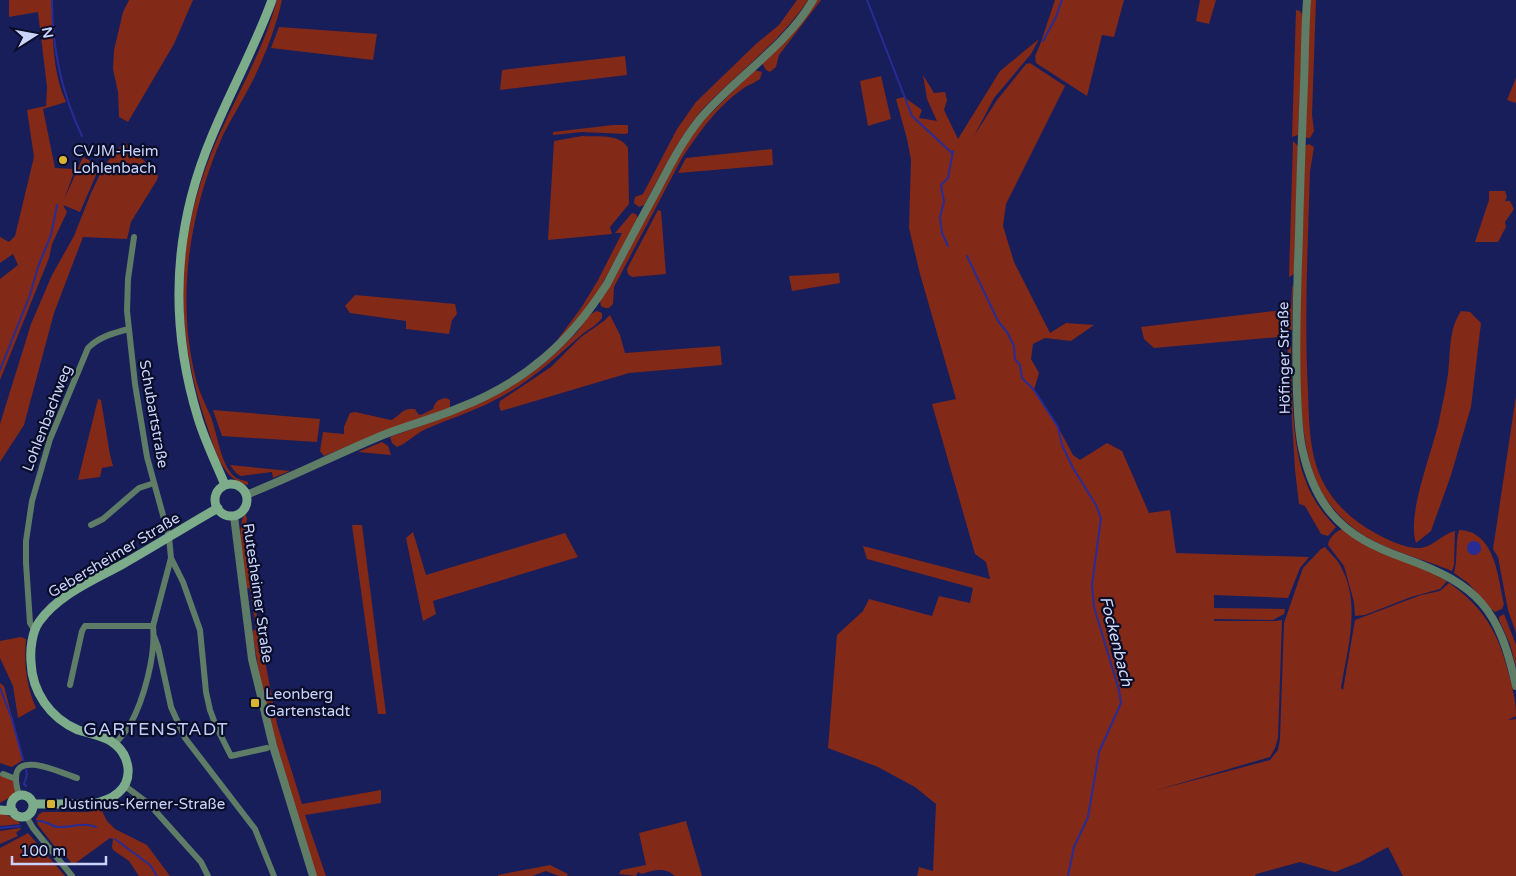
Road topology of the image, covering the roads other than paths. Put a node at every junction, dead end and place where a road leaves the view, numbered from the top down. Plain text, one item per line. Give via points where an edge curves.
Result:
1 (272, 0) edge
2 (813, 0) edge
3 (1307, 0) edge
4 (134, 237) dead end
5 (129, 330) junction
6 (154, 483) junction
7 (225, 485) junction
8 (246, 495) junction
9 (218, 508) junction
10 (234, 516) junction
11 (90, 525) dead end
12 (169, 537) junction
13 (171, 558) junction
14 (153, 626) junction
15 (35, 631) junction
16 (154, 636) junction
17 (70, 685) dead end
18 (1516, 686) edge
19 (115, 744) junction
20 (267, 748) dead end
21 (3, 774) dead end
22 (77, 778) dead end
23 (16, 779) junction
24 (125, 786) junction
25 (19, 796) junction
26 (33, 804) junction
27 (12, 808) junction
28 (0, 809) edge
29 (26, 816) junction
30 (72, 876) edge
31 (208, 876) edge
32 (274, 876) edge
33 (313, 876) edge

1 - 7 main road via 260,34 212,136 193,192 181,247 178,314 184,360 198,419
2 - 8 street via 774,48 726,90 698,121 682,144 594,304 552,352 496,392 461,408 385,434
3 - 18 street, Höfinger Straße via 1296,353 1302,450 1310,477 1320,497 1341,524 1370,544 1452,578 1479,600 1502,636
4 - 5 street, Schubartstraße via 127,296
5 - 6 street, Schubartstraße via 135,384
5 - 15 street, Lohlenbachweg via 100,339 88,348 40,470 26,541 30,623
6 - 11 street via 139,488 109,514
6 - 12 street, Schubartstraße
7 - 8 main road via 238,485
7 - 9 main road via 217,493 215,501
8 - 10 main road via 245,508
9 - 10 main road via 223,514
9 - 12 main road, Gebersheimer Straße
10 - 33 street, Rutesheimer Straße via 254,668 273,746
12 - 13 street, Schubartstraße
12 - 15 main road, Gebersheimer Straße via 62,599 38,623
13 - 14 street
13 - 20 street, Schubartstraße via 200,630 206,692 224,744 231,756
14 - 16 street
14 - 17 street via 85,626
15 - 19 main road, Gebersheimer Straße via 31,663 36,685 51,712 62,721
16 - 19 street via 139,706
16 - 32 street via 171,707 184,738 255,829
19 - 24 main road via 127,762
21 - 23 street
22 - 23 street via 31,764 17,772
23 - 25 street
24 - 26 main road via 118,794 100,803
24 - 31 street via 149,804 201,862
25 - 26 main road via 26,796
25 - 27 main road via 14,799
26 - 29 main road via 32,812
27 - 28 main road
27 - 29 main road via 20,817
29 - 30 street

